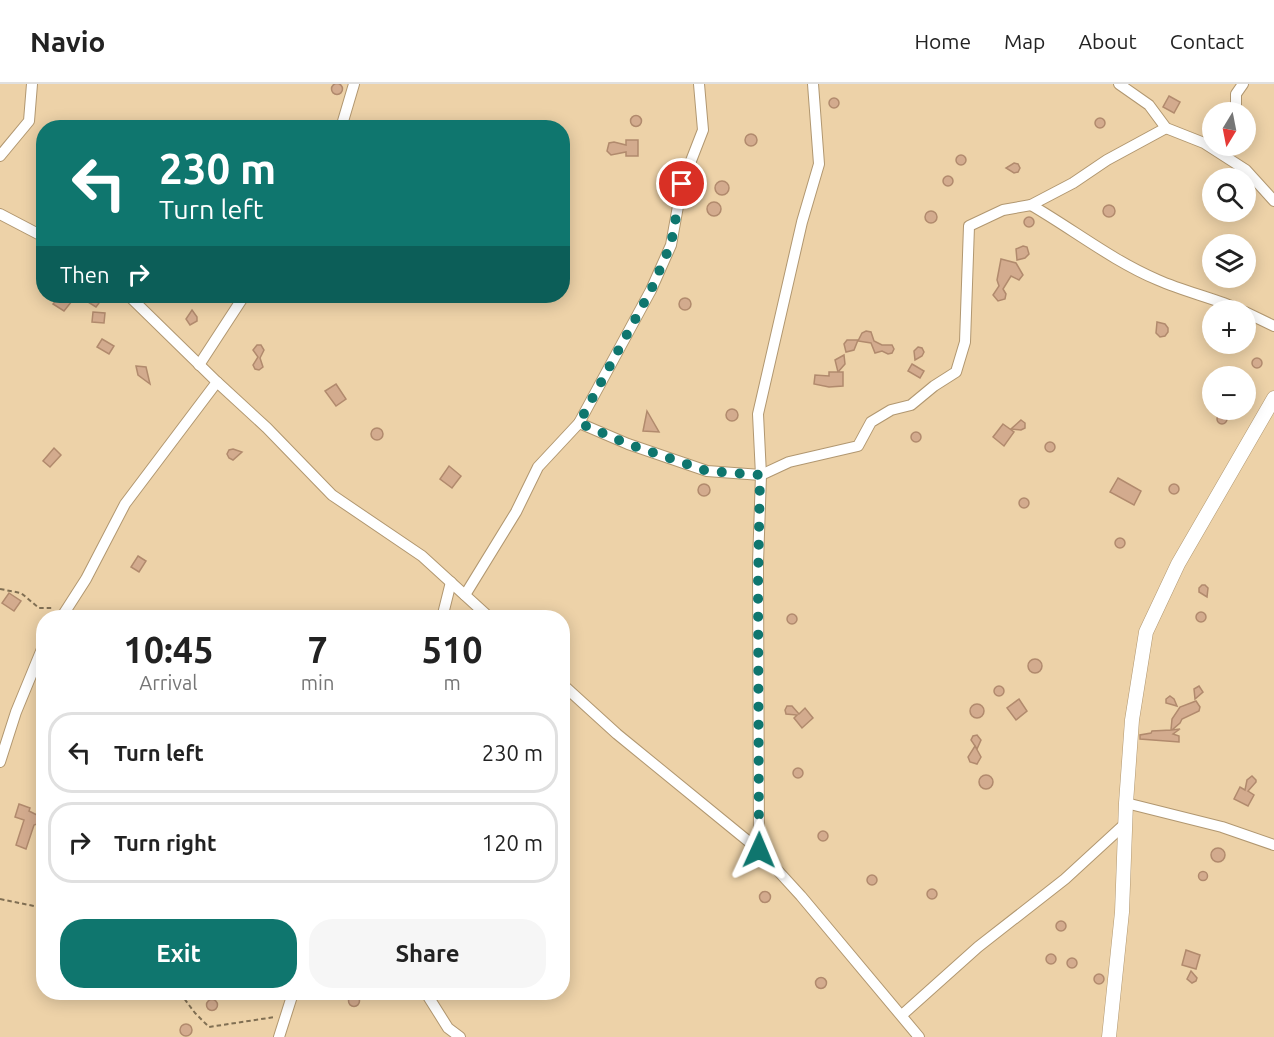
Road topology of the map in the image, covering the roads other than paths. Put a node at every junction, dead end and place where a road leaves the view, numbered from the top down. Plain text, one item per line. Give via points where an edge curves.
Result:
1 (32, 84) edge
2 (354, 84) edge
3 (699, 84) edge
4 (813, 84) edge
5 (1119, 84) edge
6 (1243, 84) edge
7 (1236, 102) edge
8 (343, 120) edge
9 (1166, 128) junction
10 (1202, 141) edge
11 (0, 156) edge
12 (1230, 156) edge
13 (1274, 201) edge
14 (1031, 205) junction
15 (0, 214) edge
16 (36, 233) edge
17 (1218, 300) edge
18 (136, 303) edge
19 (239, 303) edge
20 (1256, 317) edge
21 (1274, 326) edge
22 (199, 365) junction
23 (216, 382) junction
24 (1274, 398) edge
25 (579, 423) junction
26 (760, 475) junction
27 (451, 582) junction
28 (465, 595) junction
29 (67, 610) edge
30 (444, 610) edge
31 (481, 610) edge
32 (36, 663) edge
33 (570, 691) edge
34 (0, 762) edge
35 (1126, 803) junction
36 (1126, 823) junction
37 (1274, 844) edge
38 (759, 850) junction
39 (291, 1000) edge
40 (430, 1000) edge
41 (903, 1015) junction
42 (279, 1037) edge
43 (460, 1037) edge
44 (919, 1037) edge
45 (1109, 1037) edge

1 - 11 street via 29,120
2 - 8 street
3 - 25 street via 703,130 682,184 671,244 651,290
4 - 26 street via 819,164 758,414
5 - 9 street via 1149,105
6 - 7 street
9 - 10 street
9 - 14 street
12 - 13 street
14 - 17 street via 1158,280
14 - 26 street via 1003,210 969,226 965,342 956,372 911,405 891,410 871,422 858,446 789,462
15 - 16 street
18 - 22 street
19 - 22 street
20 - 21 street
22 - 23 street
23 - 27 street via 332,495 422,556
23 - 29 street via 125,504
24 - 35 street via 1178,564 1146,632 1132,720
25 - 26 street via 707,471
25 - 28 street via 538,467 516,512
26 - 38 street
27 - 28 street
27 - 30 street
28 - 31 street
32 - 34 street
33 - 38 street via 616,734
35 - 36 street
35 - 37 street
36 - 41 street
36 - 45 street via 1122,912
38 - 41 street
39 - 42 street
40 - 43 street via 448,1028
41 - 44 street

